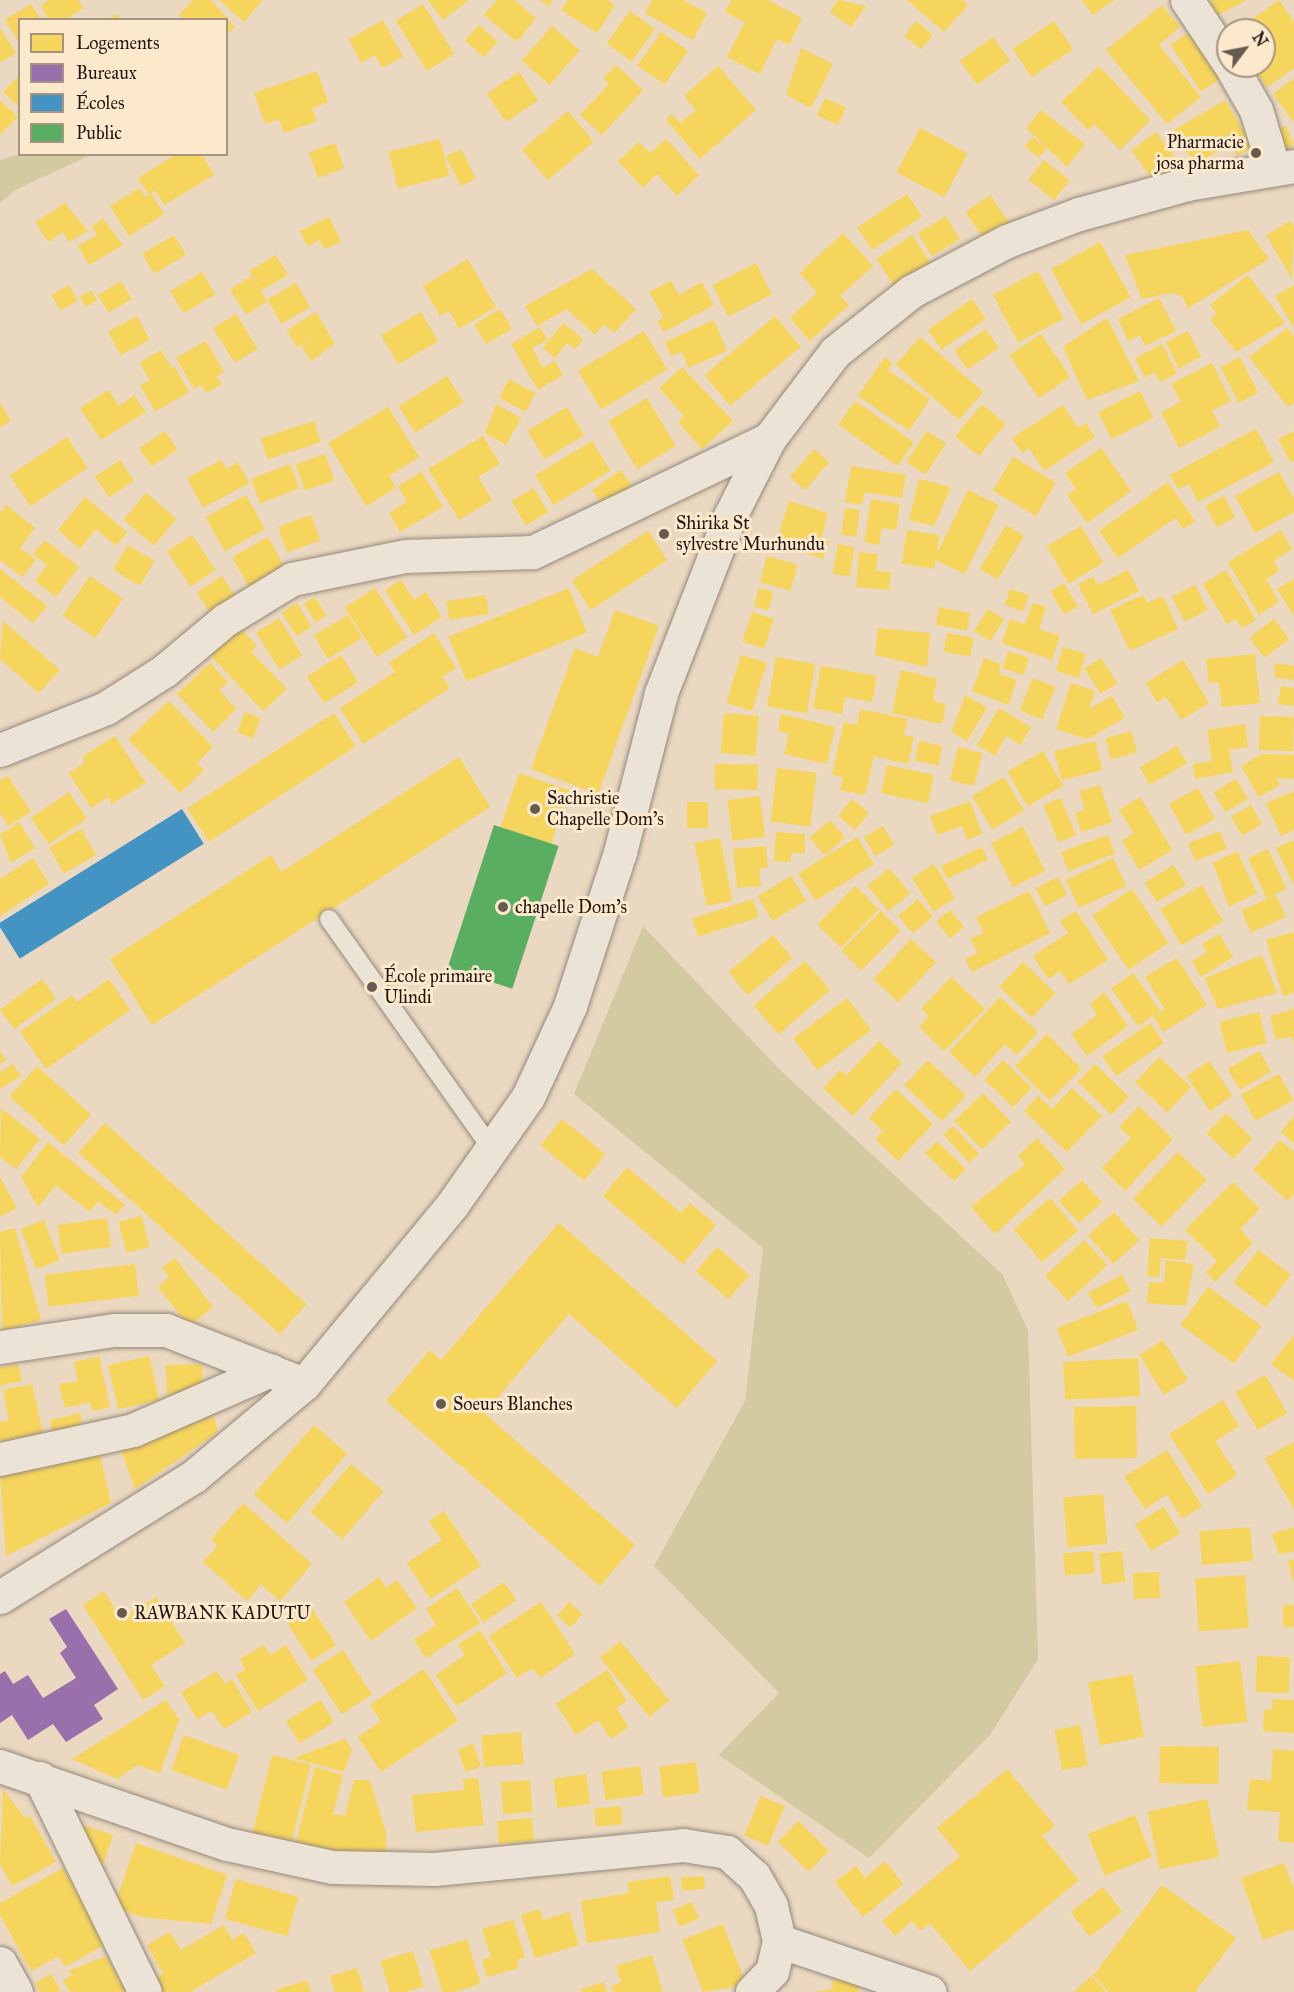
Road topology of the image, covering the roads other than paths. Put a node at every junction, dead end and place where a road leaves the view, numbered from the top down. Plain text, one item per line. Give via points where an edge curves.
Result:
1 (1187, 0) edge
2 (1216, 44) edge
3 (1238, 78) edge
4 (1284, 167) edge
5 (769, 439) junction
6 (0, 750) edge
7 (328, 919) dead end
8 (492, 1149) junction
9 (0, 1347) edge
10 (271, 1370) junction
11 (304, 1384) junction
12 (0, 1458) edge
13 (0, 1597) edge
14 (0, 1766) edge
15 (40, 1778) junction
16 (779, 1941) junction
17 (0, 1963) edge
18 (16, 1992) edge
19 (145, 1992) edge
20 (752, 1992) edge
21 (930, 1992) edge

1 - 2 street
3 - 4 street
4 - 5 street via 1187,184 1079,214 1007,241 912,291 835,352
5 - 6 street via 533,552 405,556 292,579 225,620 164,671 106,708
5 - 8 street via 730,516 662,693 620,852 570,1006 528,1097
7 - 8 lane
8 - 11 street via 452,1205
9 - 10 street via 114,1330 166,1330
10 - 11 street
10 - 12 street via 133,1430
11 - 13 street via 193,1477
14 - 15 street
15 - 16 street via 227,1844 332,1867 435,1869 683,1845 727,1852 754,1876 771,1906
15 - 19 street
16 - 20 street via 772,1971
16 - 21 street
17 - 18 street

